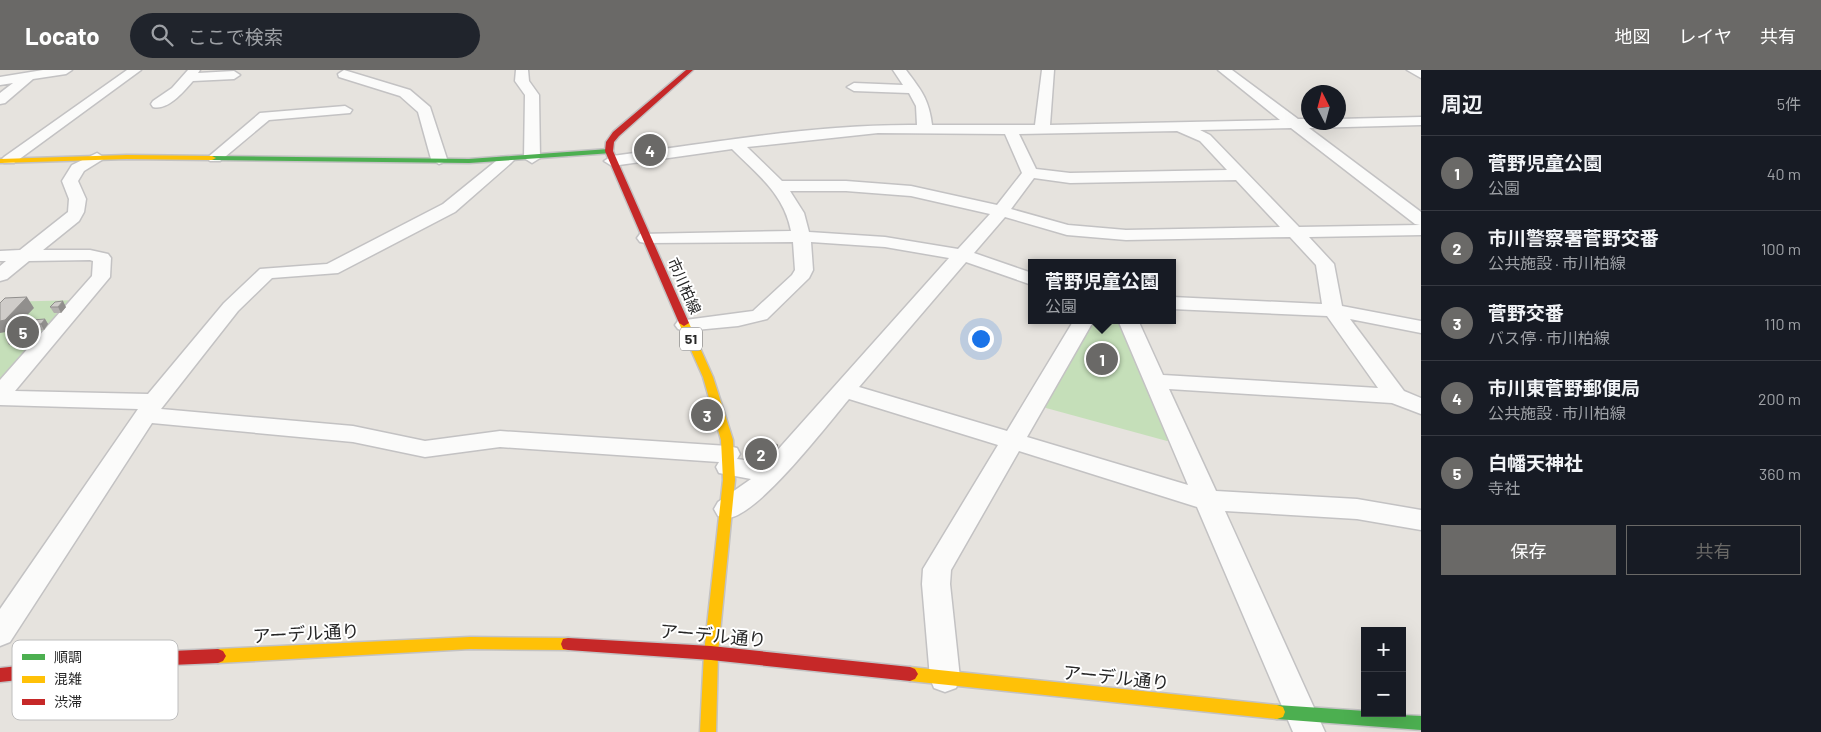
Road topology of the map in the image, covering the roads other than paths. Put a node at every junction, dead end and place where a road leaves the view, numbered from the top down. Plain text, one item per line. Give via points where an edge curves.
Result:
1 (66, 70) edge
2 (135, 70) edge
3 (522, 70) edge
4 (690, 70) edge
5 (897, 70) edge
6 (1048, 70) edge
7 (1224, 70) edge
8 (1414, 70) edge
9 (30, 73) edge
10 (191, 74) edge
11 (344, 74) dead end
12 (1421, 74) edge
13 (234, 75) edge
14 (0, 81) edge
15 (854, 87) dead end
16 (913, 89) junction
17 (0, 100) edge
18 (158, 104) dead end
19 (345, 110) dead end
20 (1421, 121) edge
21 (1295, 124) junction
22 (1179, 126) junction
23 (1042, 129) junction
24 (925, 130) junction
25 (1010, 130) junction
26 (735, 144) junction
27 (611, 156) junction
28 (97, 158) junction
29 (215, 158) junction
30 (532, 158) junction
31 (439, 159) junction
32 (4, 160) edge
33 (506, 160) junction
34 (1030, 172) junction
35 (1240, 175) junction
36 (778, 186) junction
37 (1001, 211) junction
38 (1421, 220) edge
39 (1421, 230) edge
40 (1294, 232) junction
41 (800, 236) junction
42 (646, 238) junction
43 (29, 254) junction
44 (0, 256) edge
45 (964, 256) junction
46 (0, 275) edge
47 (1028, 278) edge
48 (1176, 304) edge
49 (1333, 310) junction
50 (1082, 324) edge
51 (1130, 324) edge
52 (685, 325) junction
53 (1421, 327) edge
54 (1154, 381) junction
55 (845, 390) junction
56 (0, 394) edge
57 (1396, 396) junction
58 (0, 398) edge
59 (1421, 407) edge
60 (150, 409) junction
61 (1012, 441) junction
62 (728, 460) junction
63 (772, 473) junction
64 (1206, 500) junction
65 (726, 509) junction
66 (1421, 520) edge
67 (0, 633) edge
68 (711, 653) junction
69 (178, 658) edge
70 (945, 678) junction
71 (1305, 723) edge
72 (1421, 723) edge
73 (1421, 729) edge
74 (708, 732) edge
75 (1418, 732) edge

1 - 9 street
2 - 32 street
3 - 30 street via 522,80 532,94
4 - 27 street via 616,134 610,142
5 - 16 street
6 - 23 street
7 - 21 street
8 - 12 street
9 - 14 street
9 - 17 street
10 - 13 street
10 - 18 street via 177,91
11 - 31 street via 405,93 425,110
15 - 16 street
16 - 24 street via 923,106
19 - 29 street via 265,116
20 - 21 street
21 - 22 street
21 - 38 street
22 - 23 street
22 - 35 street via 1205,138
23 - 25 street
24 - 25 street
24 - 26 street via 878,129
25 - 34 street
26 - 27 street
26 - 36 street
27 - 30 street
27 - 42 street, 市川柏線 / 51
28 - 29 street
28 - 32 street
28 - 43 street via 78,168 70,181 78,198 78,211
29 - 31 street
30 - 33 street
31 - 33 street via 469,162
33 - 60 street via 449,208 331,269 267,273 231,307
34 - 35 street via 1070,178
34 - 37 street
35 - 40 street
36 - 37 street via 846,186 911,191
36 - 41 street via 796,213
37 - 40 street via 1067,230 1126,235
37 - 45 street
39 - 40 street
40 - 49 street via 1325,264
41 - 42 street
41 - 45 street via 874,240
41 - 52 street via 804,270 800,278 760,315
42 - 52 street, 市川柏線 / 51
43 - 44 street
43 - 46 street
43 - 56 street via 102,258 102,277
45 - 47 street
45 - 55 street
48 - 49 street
49 - 53 street
49 - 57 street
50 - 61 street
51 - 54 street
52 - 62 street, 市川柏線 / 51 via 718,406
54 - 57 street
54 - 64 street
55 - 61 street
55 - 63 street
57 - 59 street
58 - 60 street
60 - 62 street via 353,434 425,449 500,439
60 - 67 street
61 - 64 street
61 - 70 street via 937,569
62 - 63 street
62 - 65 street, 市川柏線 / 51
63 - 65 street
64 - 66 street via 1357,509
64 - 71 street
65 - 68 street, 市川柏線 / 51
68 - 69 street, アーデル通り via 586,644 470,643
68 - 70 street, アーデル通り
68 - 74 street, 市川柏線 / 51
70 - 71 street, アーデル通り
71 - 72 street, アーデル通り
73 - 75 street

